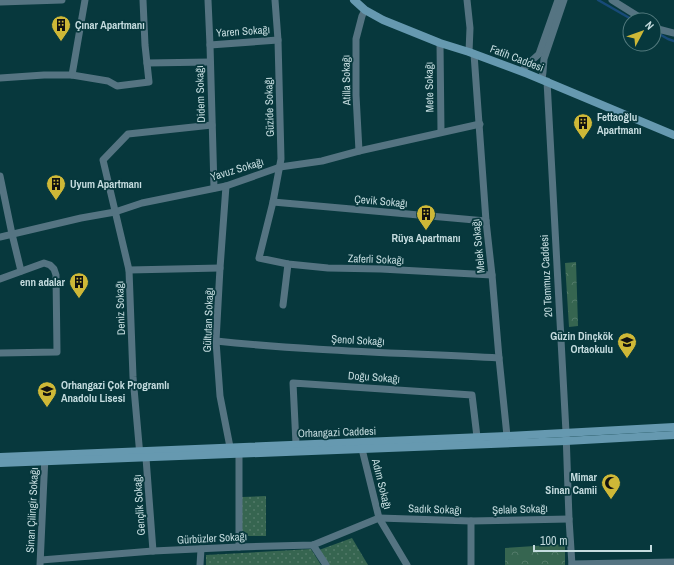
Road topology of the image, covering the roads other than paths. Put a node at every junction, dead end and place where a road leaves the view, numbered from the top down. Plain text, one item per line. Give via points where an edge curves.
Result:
1 (62, 0) edge
2 (85, 0) edge
3 (143, 0) edge
4 (208, 0) edge
5 (275, 0) edge
6 (354, 0) edge
7 (467, 0) edge
8 (558, 0) edge
9 (564, 0) edge
10 (612, 0) edge
11 (0, 2) edge
12 (365, 10) junction
13 (631, 12) edge
14 (662, 30) edge
15 (674, 33) edge
16 (278, 40) junction
17 (440, 43) junction
18 (210, 45) junction
19 (472, 53) junction
20 (210, 62) junction
21 (147, 63) junction
22 (522, 71) junction
23 (72, 75) junction
24 (0, 78) edge
25 (544, 80) junction
26 (480, 124) junction
27 (212, 125) junction
28 (441, 132) junction
29 (674, 135) edge
30 (359, 151) junction
31 (280, 167) junction
32 (0, 176) edge
33 (226, 186) junction
34 (214, 188) junction
35 (273, 202) junction
36 (115, 212) junction
37 (486, 221) junction
38 (12, 234) junction
39 (0, 237) edge
40 (259, 258) joint
41 (288, 264) junction
42 (220, 268) junction
43 (129, 270) junction
44 (21, 271) junction
45 (492, 275) junction
46 (0, 279) edge
47 (284, 305) dead end
48 (216, 341) junction
49 (0, 353) edge
50 (499, 358) junction
51 (674, 427) edge
52 (566, 432) junction
53 (674, 435) edge
54 (507, 436) junction
55 (477, 437) junction
56 (566, 441) junction
57 (296, 444) junction
58 (362, 449) junction
59 (230, 450) junction
60 (239, 453) junction
61 (142, 456) junction
62 (0, 457) edge
63 (45, 458) junction
64 (0, 463) edge
65 (379, 518) junction
66 (569, 519) junction
67 (471, 522) junction
68 (313, 545) junction
69 (239, 547) junction
70 (201, 549) junction
71 (153, 551) junction
72 (41, 562) edge
73 (674, 562) edge
74 (572, 564) edge
75 (200, 565) edge
76 (326, 565) edge
77 (407, 565) edge
78 (471, 565) edge

1 - 11 street
2 - 23 street
3 - 21 street
4 - 18 street, Didem Sokağı
5 - 16 street, Güzide Sokağı
6 - 12 main road, Fatih Caddesi
7 - 19 street, Melek Sokağı
8 - 22 street via 542,50
9 - 25 street, 20 Temmuz Caddesi via 544,58
10 - 13 street
12 - 17 main road, Fatih Caddesi
12 - 30 street, Atilla Sokağı via 356,39
14 - 15 street
16 - 18 street, Yaren Sokağı
16 - 31 street, Güzide Sokağı via 282,159
17 - 19 main road, Fatih Caddesi
17 - 28 street, Mete Sokağı
18 - 20 street, Didem Sokağı
19 - 22 main road, Fatih Caddesi
19 - 26 street, Melek Sokağı
20 - 21 street
20 - 27 street, Didem Sokağı
21 - 23 street via 149,82 117,86 108,81
22 - 25 main road, Fatih Caddesi
23 - 24 street
25 - 29 main road, Fatih Caddesi
25 - 52 street, 20 Temmuz Caddesi
26 - 28 street, Yavuz Sokağı
26 - 37 street, Melek Sokağı
27 - 34 street, Didem Sokağı
27 - 36 street, Deniz Sokağı via 128,134 103,160
28 - 30 street, Yavuz Sokağı
30 - 31 street, Yavuz Sokağı via 322,161
31 - 33 street, Yavuz Sokağı
31 - 35 street, Güzide Sokağı
32 - 38 street
33 - 34 street, Yavuz Sokağı
33 - 42 street, Gültutan Sokağı
34 - 36 street, Yavuz Sokağı via 142,203
35 - 37 street, Çevik Sokağı
35 - 40 street, Güzide Sokağı
36 - 38 street, Yavuz Sokağı
36 - 43 street, Deniz Sokağı
37 - 45 street, Melek Sokağı
38 - 39 street, Yavuz Sokağı
38 - 44 street
40 - 41 street, Zaferli Sokağı
41 - 45 street, Zaferli Sokağı
41 - 47 street
42 - 43 street
42 - 48 street, Gültutan Sokağı
43 - 61 street, Deniz Sokağı via 133,377
44 - 46 street
44 - 49 street via 44,263 54,270 57,352
45 - 50 street, Melek Sokağı
48 - 50 street, Şenol Sokağı
48 - 59 street, Gültutan Sokağı via 220,396
50 - 54 street, Melek Sokağı
51 - 52 main road, Orhangazi Caddesi
52 - 54 main road, Orhangazi Caddesi
52 - 56 street, 20 Temmuz Caddesi
53 - 56 main road, Orhangazi Caddesi
54 - 55 main road, Orhangazi Caddesi
55 - 57 main road, Orhangazi Caddesi
55 - 57 street, Doğu Sokağı via 472,395 293,383
56 - 58 main road, Orhangazi Caddesi
56 - 66 street, 20 Temmuz Caddesi
57 - 59 main road, Orhangazi Caddesi
58 - 60 main road, Orhangazi Caddesi
58 - 65 street, Adım Sokağı
59 - 60 main road, Orhangazi Caddesi
59 - 61 main road, Orhangazi Caddesi
60 - 69 street
61 - 63 main road, Orhangazi Caddesi
61 - 71 street, Gençlik Sokağı
62 - 63 main road, Orhangazi Caddesi
63 - 64 main road, Orhangazi Caddesi
63 - 72 street, Sinan Çilingir Sokağı
65 - 67 street, Sadık Sokağı
65 - 68 street, Gürbüzler Sokağı
65 - 77 street, Adım Sokağı
66 - 67 street, Şelale Sokağı
66 - 74 street, 20 Temmuz Caddesi
67 - 78 street, Sadık Sokağı
68 - 69 street, Gürbüzler Sokağı
68 - 76 street
69 - 70 street, Gürbüzler Sokağı
70 - 71 street, Gürbüzler Sokağı
70 - 75 street
71 - 72 street, Gürbüzler Sokağı
73 - 74 street

